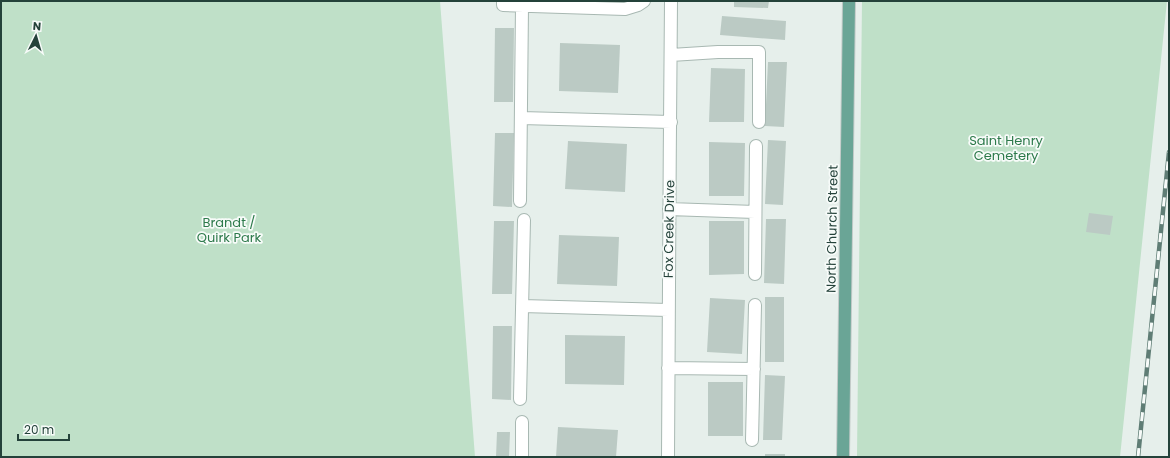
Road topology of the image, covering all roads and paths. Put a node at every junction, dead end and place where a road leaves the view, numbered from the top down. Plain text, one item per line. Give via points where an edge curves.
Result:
1 (503, 1) edge
2 (644, 1) edge
3 (671, 1) edge
4 (849, 1) edge
5 (522, 6) junction
6 (671, 55) junction
7 (521, 118) junction
8 (671, 122) junction
9 (759, 122) dead end
10 (756, 146) dead end
11 (520, 201) dead end
12 (669, 209) junction
13 (756, 212) junction
14 (524, 220) dead end
15 (755, 274) dead end
16 (755, 305) dead end
17 (522, 306) junction
18 (668, 310) junction
19 (668, 368) junction
20 (754, 369) junction
21 (520, 399) dead end
22 (522, 422) dead end
23 (752, 440) dead end
24 (522, 457) edge
25 (668, 457) edge
26 (843, 457) edge

1 - 5 street via 503,5
2 - 5 street via 625,8
3 - 6 street, Fox Creek Drive
4 - 26 main road, North Church Street
5 - 7 street
6 - 8 street, Fox Creek Drive
6 - 9 street via 759,52
7 - 8 street
7 - 11 street
8 - 12 street, Fox Creek Drive
10 - 13 street
12 - 13 street
12 - 18 street, Fox Creek Drive
13 - 15 street
14 - 17 street
16 - 20 street
17 - 18 street
17 - 21 street
18 - 19 street, Fox Creek Drive
19 - 20 street
19 - 25 street, Fox Creek Drive
20 - 23 street
22 - 24 street

